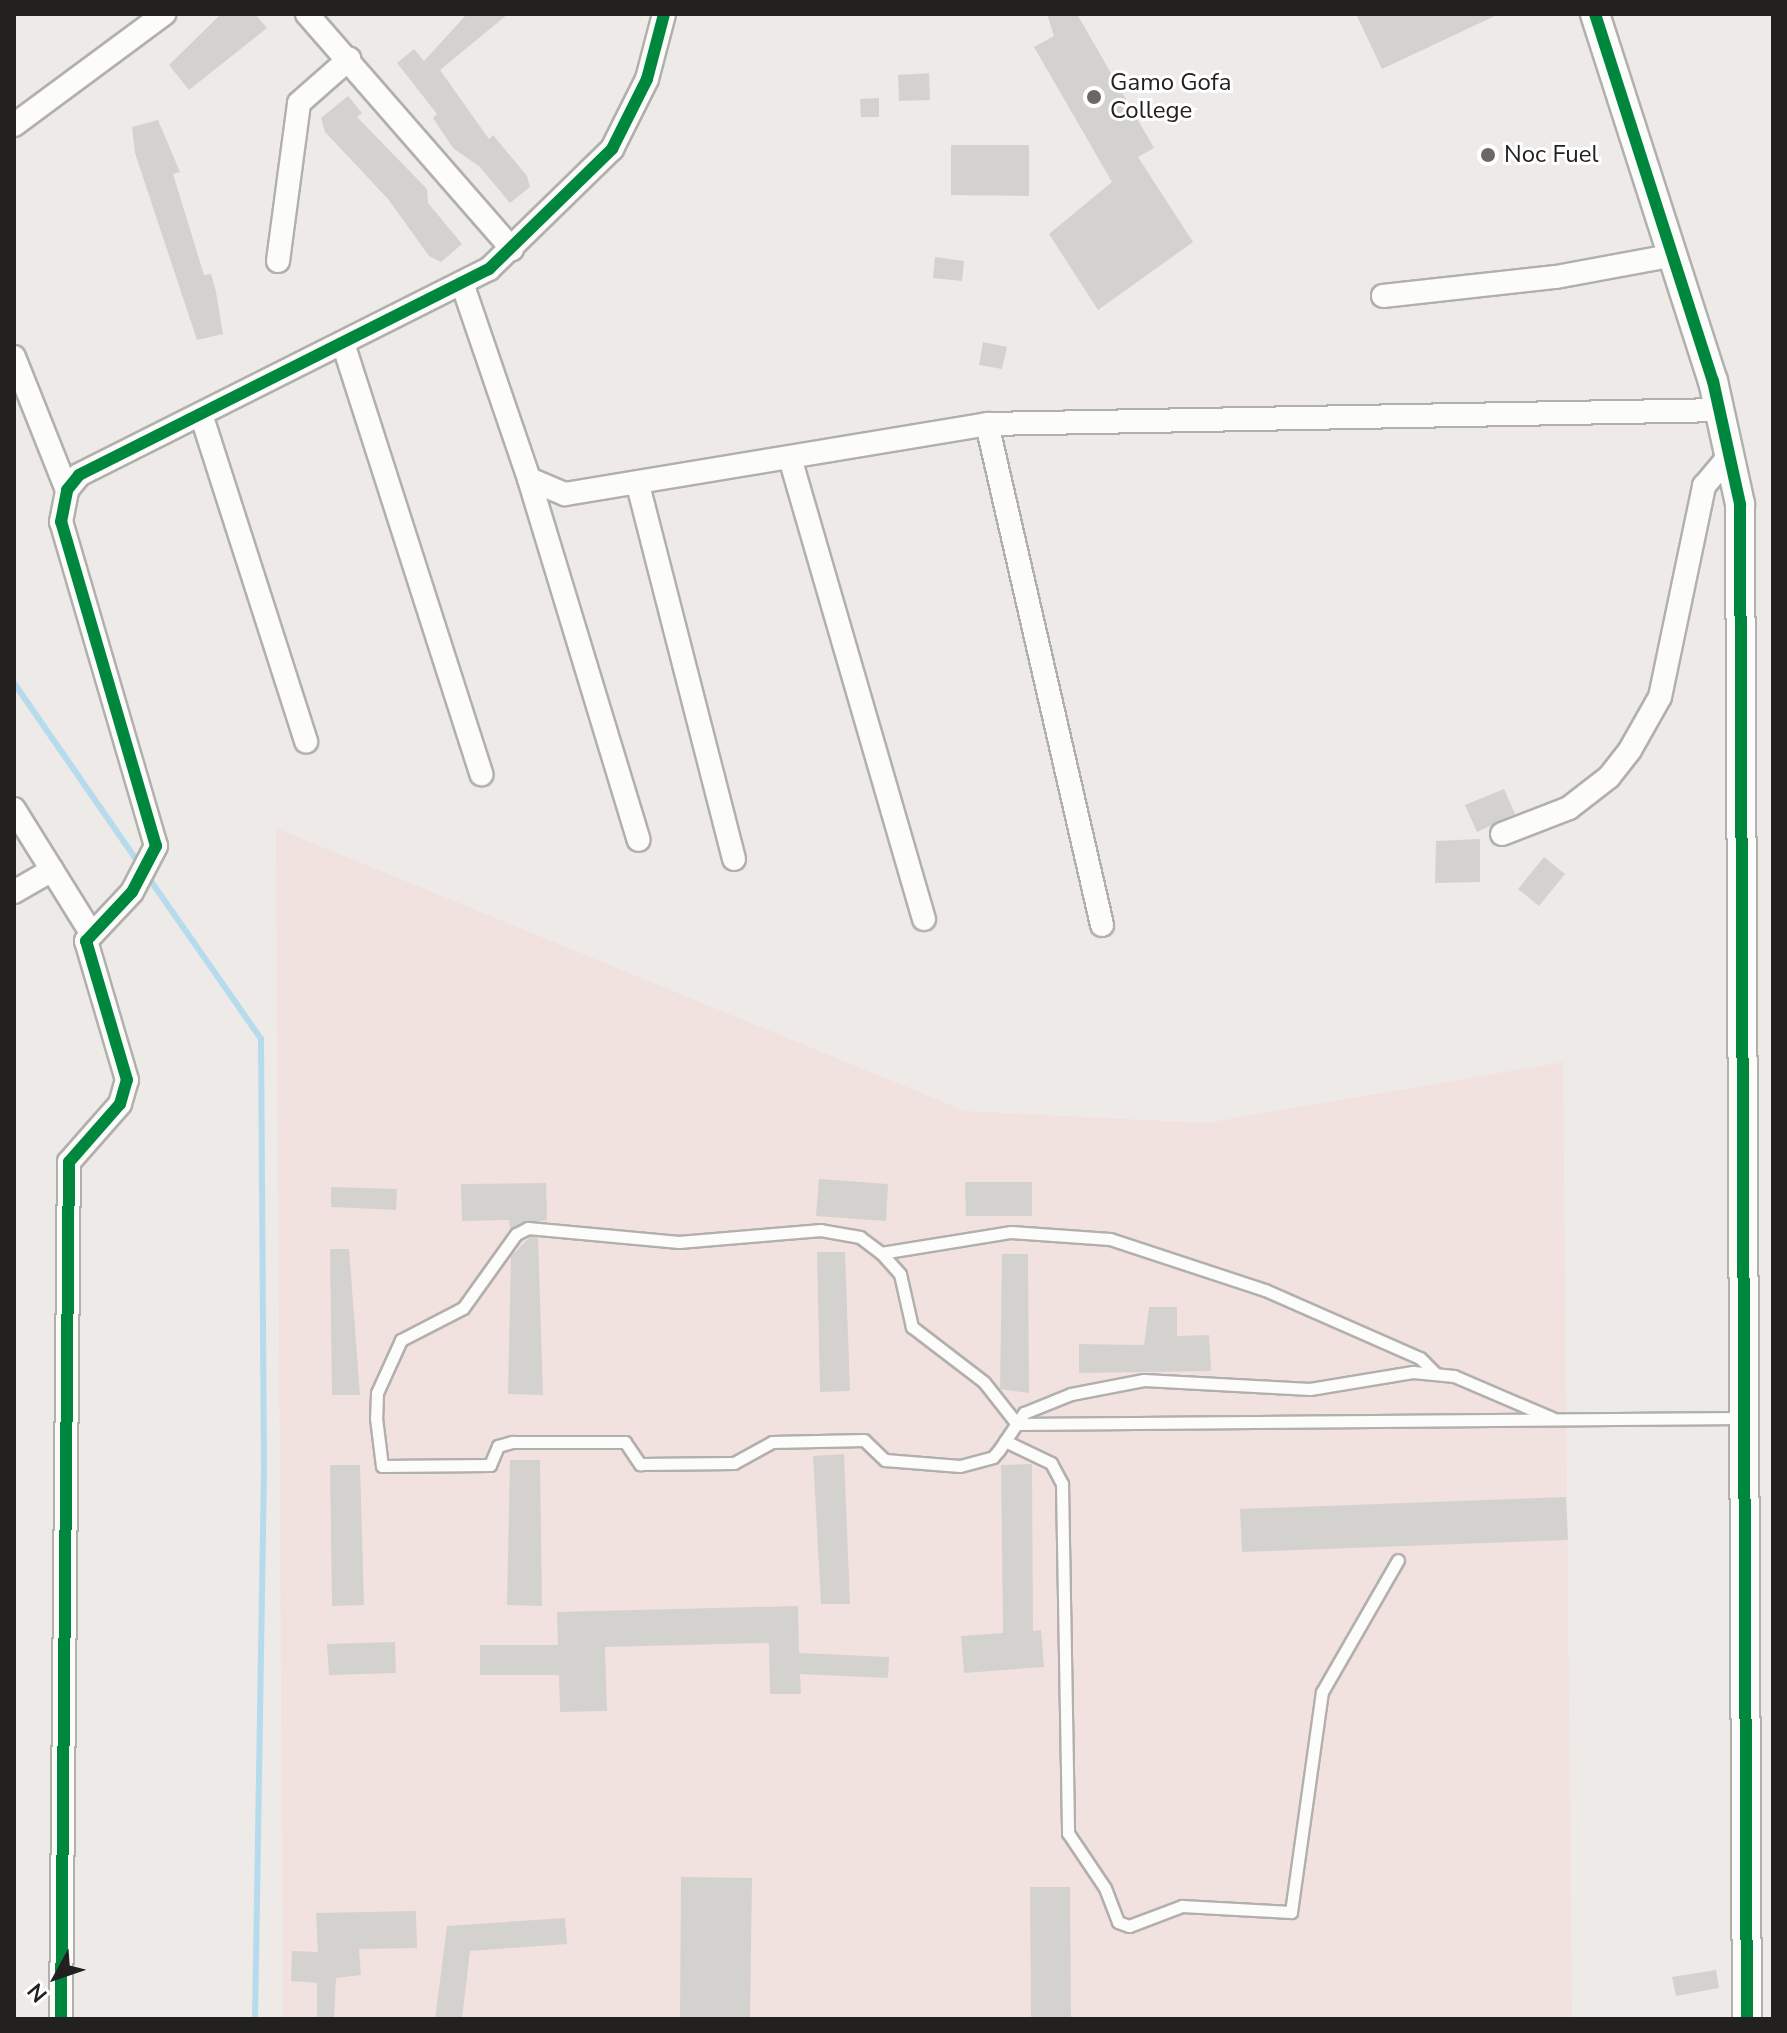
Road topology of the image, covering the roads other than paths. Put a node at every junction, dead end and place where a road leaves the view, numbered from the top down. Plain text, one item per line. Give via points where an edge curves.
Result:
1 (164, 14) edge
2 (307, 14) edge
3 (664, 14) edge
4 (1595, 14) edge
5 (349, 59) junction
6 (14, 125) edge
7 (512, 249) junction
8 (1675, 255) junction
9 (278, 261) dead end
10 (462, 283) junction
11 (1383, 296) dead end
12 (343, 343) junction
13 (14, 357) edge
14 (1720, 410) junction
15 (201, 414) junction
16 (987, 424) junction
17 (1731, 454) junction
18 (790, 458) junction
19 (529, 479) junction
20 (638, 485) junction
21 (67, 490) junction
22 (306, 742) dead end
23 (481, 774) dead end
24 (14, 809) edge
25 (1502, 834) dead end
26 (639, 840) dead end
27 (734, 859) dead end
28 (52, 870) junction
29 (14, 892) edge
30 (924, 919) dead end
31 (1102, 925) dead end
32 (90, 931) junction
33 (881, 1253) junction
34 (1436, 1374) junction
35 (1552, 1418) junction
36 (1747, 1419) junction
37 (1017, 1424) junction
38 (1005, 1441) junction
39 (1398, 1560) dead end
40 (61, 2019) edge
41 (1747, 2019) edge

1 - 6 street
2 - 5 street
3 - 7 street via 647,79 612,149
4 - 8 street
5 - 7 street
5 - 9 street via 299,103
7 - 10 street
8 - 11 street via 1556,277
8 - 14 street
10 - 12 street
10 - 19 street
12 - 15 street
12 - 23 street
13 - 21 street
14 - 16 street
14 - 17 street
15 - 21 street via 79,475
15 - 22 street
16 - 18 street
16 - 31 street
17 - 25 street via 1704,486 1660,697 1630,750 1609,777 1569,808
17 - 36 street via 1740,504 1746,743
18 - 20 street
18 - 30 street
19 - 20 street via 565,494
19 - 26 street
20 - 27 street
21 - 32 street via 61,522 155,834 153,861 132,892
24 - 28 street
28 - 29 street
28 - 32 street
32 - 40 street via 86,955 127,1080 120,1104 69,1162
33 - 34 lane via 1011,1232 1110,1239 1265,1290 1420,1358
33 - 37 lane via 900,1274 912,1327 984,1382
33 - 38 lane via 860,1237 821,1230 679,1242 528,1228 507,1244 463,1308 401,1340 377,1393 378,1457 382,1466 490,1465 503,1443 620,1441 640,1464 734,1463 780,1441 864,1440 885,1460 960,1466 981,1464
34 - 35 lane
34 - 37 lane via 1373,1375 1310,1389 1144,1380 1071,1394
35 - 36 lane
35 - 37 lane
36 - 41 street
37 - 38 lane
38 - 39 lane via 1051,1463 1062,1484 1068,1833 1105,1888 1118,1922 1129,1926 1182,1906 1291,1912 1322,1692

